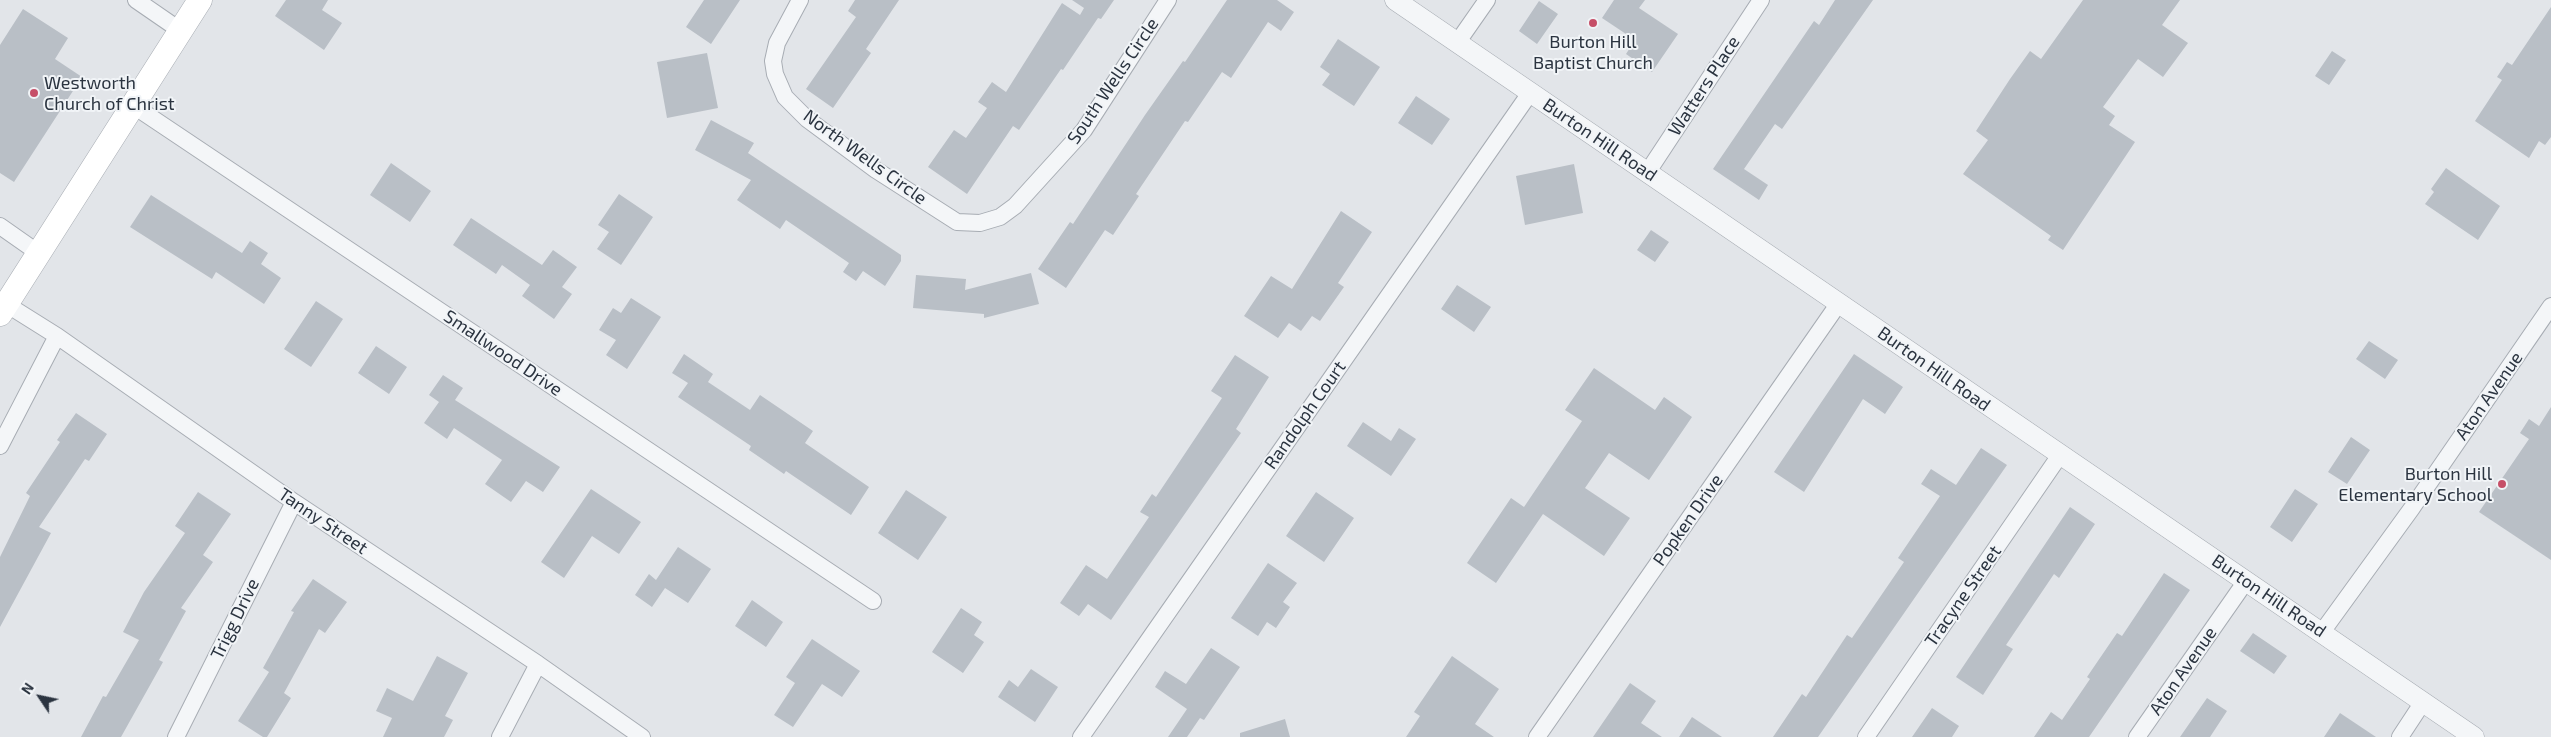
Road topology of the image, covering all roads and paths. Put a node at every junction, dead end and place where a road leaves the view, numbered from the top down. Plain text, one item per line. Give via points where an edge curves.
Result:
1 (136, 0) edge
2 (200, 0) edge
3 (800, 0) edge
4 (1168, 0) edge
5 (1395, 0) edge
6 (1487, 0) edge
7 (1761, 0) edge
8 (181, 31) junction
9 (1458, 43) junction
10 (1530, 92) junction
11 (134, 106) junction
12 (1647, 173) junction
13 (1015, 206) joint
14 (0, 226) edge
15 (38, 252) junction
16 (1838, 303) junction
17 (2551, 306) edge
18 (3, 309) edge
19 (56, 336) junction
20 (0, 446) edge
21 (2060, 455) junction
22 (294, 502) junction
23 (2246, 581) junction
24 (873, 601) dead end
25 (2322, 632) junction
26 (538, 664) junction
27 (2423, 702) junction
28 (176, 737) edge
29 (500, 737) edge
30 (642, 737) edge
31 (1081, 737) edge
32 (1537, 737) edge
33 (1866, 737) edge
34 (2137, 737) edge
35 (2400, 737) edge
36 (2474, 737) edge

1 - 8 street
2 - 8 main road
3 - 13 street, North Wells Circle via 773,60 775,74 785,96 807,118 876,170 957,222 980,223 1000,217
4 - 13 street, South Wells Circle via 1084,130
5 - 9 street, Burton Hill Road
6 - 9 street
7 - 12 street, Watters Place
8 - 11 main road
9 - 10 street, Burton Hill Road
10 - 12 street, Burton Hill Road
10 - 31 street, Randolph Court
11 - 15 main road
11 - 24 street, Smallwood Drive
12 - 16 street, Burton Hill Road
14 - 15 street
15 - 18 main road
16 - 21 street, Burton Hill Road
16 - 32 street, Popken Drive
17 - 25 street, Aton Avenue
18 - 19 street, Tanny Street
19 - 20 street
19 - 22 street, Tanny Street
21 - 23 street, Burton Hill Road
21 - 33 street, Tracyne Street
22 - 26 street, Tanny Street
22 - 28 street, Trigg Drive
23 - 25 street, Burton Hill Road
23 - 34 street, Aton Avenue
25 - 27 street, Burton Hill Road
26 - 29 street
26 - 30 street, Tanny Street
27 - 35 street
27 - 36 street, Burton Hill Road

